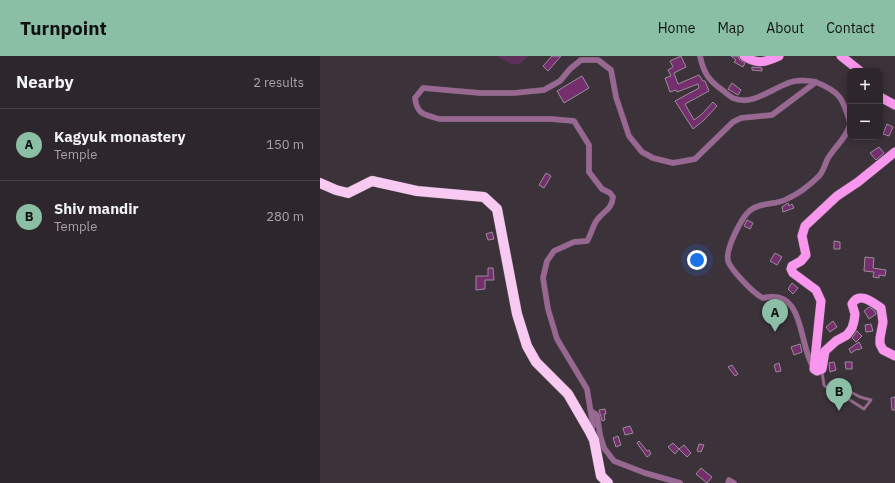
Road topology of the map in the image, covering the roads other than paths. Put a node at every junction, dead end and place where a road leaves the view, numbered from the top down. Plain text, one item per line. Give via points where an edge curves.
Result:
1 (700, 56) edge
2 (744, 56) edge
3 (779, 56) edge
4 (841, 56) edge
5 (856, 68) edge
6 (816, 82) junction
7 (883, 99) edge
8 (895, 105) edge
9 (847, 112) edge
10 (847, 133) edge
11 (895, 152) edge
12 (320, 182) edge
13 (895, 356) edge
14 (818, 369) junction
15 (842, 395) junction
16 (591, 411) junction
17 (590, 432) junction
18 (608, 483) edge
19 (680, 483) edge
20 (728, 483) edge
21 (734, 483) edge

1 - 6 street via 708,78 734,99 748,100 786,83 804,80
2 - 3 main road via 751,61 763,62
4 - 5 main road
6 - 9 street via 832,89 845,104
6 - 16 street via 772,115 741,118 733,122 695,159 673,163 642,152 629,136 616,97 611,70 598,60 581,60 570,68 560,81 544,90 480,93 423,88 415,98 416,107 423,114 440,119 574,121 589,145 589,172 602,189 610,193 613,204 596,221 587,241 574,242 554,251 547,261 544,278 548,309 558,339 587,389
7 - 8 main road
10 - 14 street via 820,175 807,187 786,200 752,209 734,234 728,253 732,267 757,295 763,298 780,298 788,302 802,332 810,364
11 - 14 main road via 837,196 805,226 802,236 806,255 791,269 816,290 821,302
12 - 17 highway via 348,193 372,181 417,192 484,198 497,209 517,314 527,346 536,362 568,394
13 - 14 main road via 883,350 880,344 883,322 880,308 869,300 858,298 852,304 855,314 852,328 847,335 825,351
14 - 15 lane via 824,385 833,393
15 - 15 lane via 864,409 871,400 847,390
16 - 17 street via 593,426
16 - 19 street via 597,415 604,448 614,461
17 - 18 highway via 601,476
20 - 21 street via 730,480

